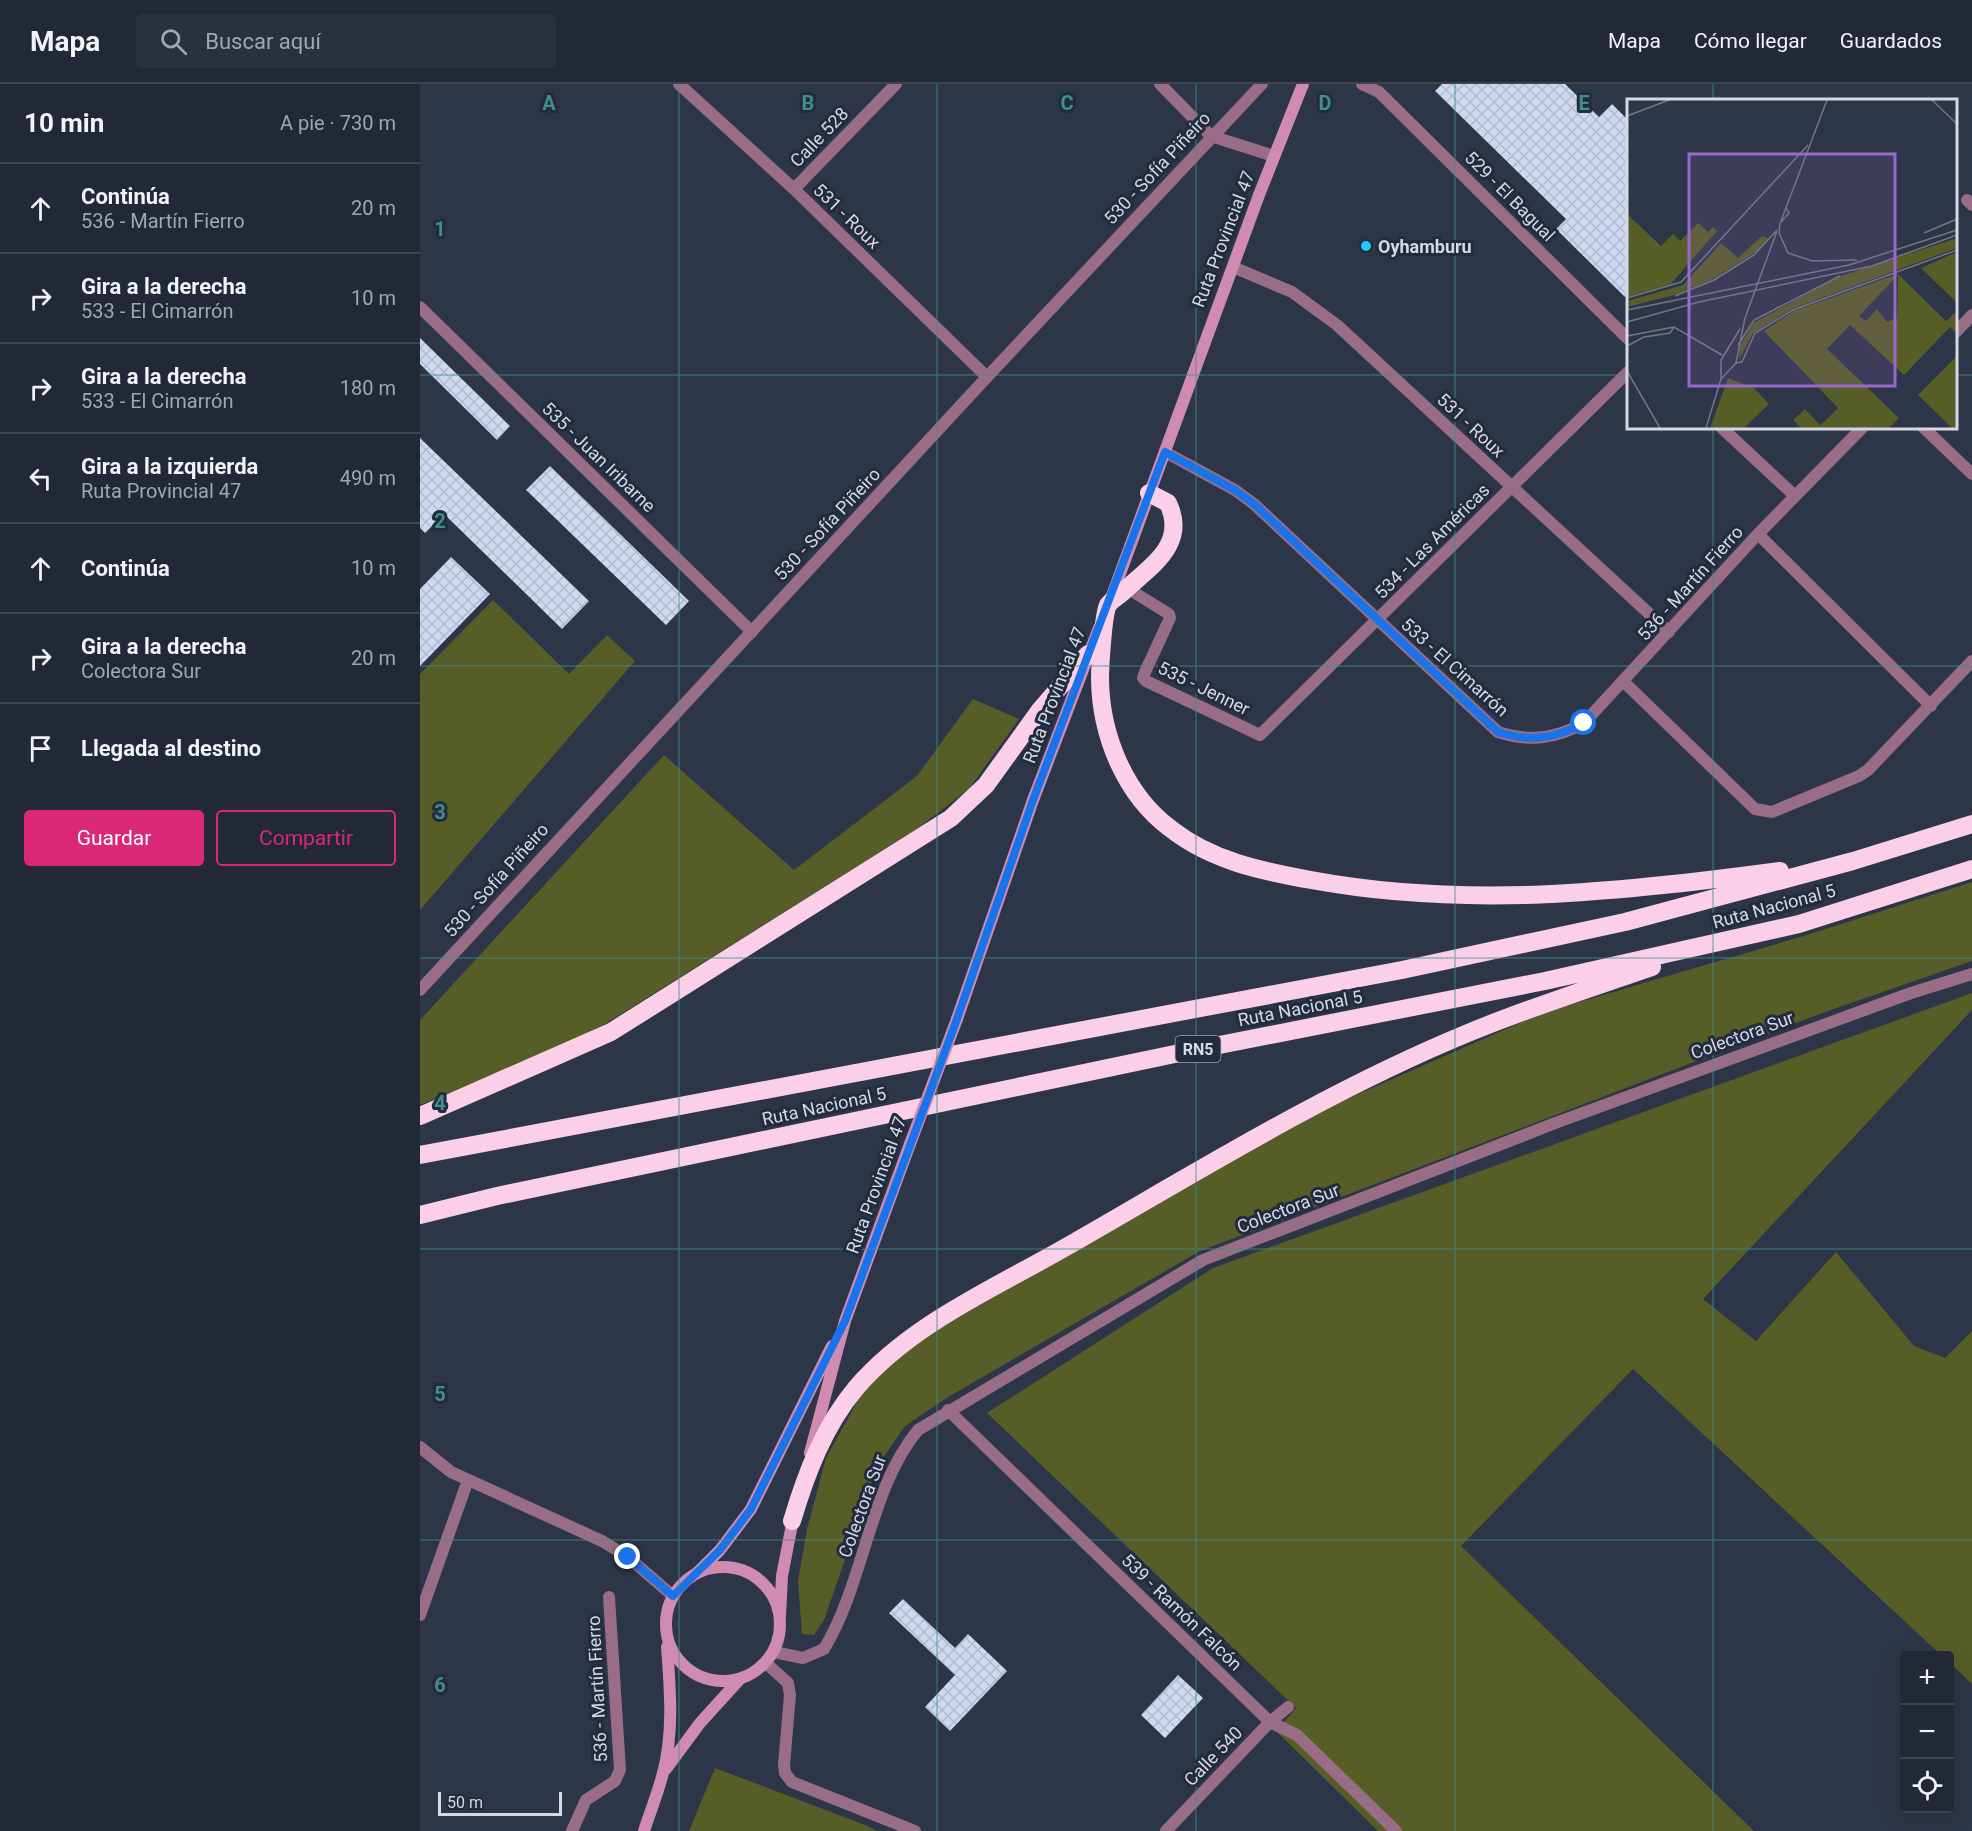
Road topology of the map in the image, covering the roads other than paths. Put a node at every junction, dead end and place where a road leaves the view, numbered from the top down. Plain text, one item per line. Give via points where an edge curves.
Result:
1 (679, 84) edge
2 (896, 84) edge
3 (1160, 84) edge
4 (1262, 84) edge
5 (1303, 84) edge
6 (1364, 85) edge
7 (1211, 136) junction
8 (1274, 156) junction
9 (794, 189) junction
10 (1233, 267) junction
11 (420, 307) edge
12 (1972, 315) edge
13 (1957, 331) edge
14 (1627, 337) edge
15 (1627, 374) edge
16 (987, 377) junction
17 (1723, 429) edge
18 (1861, 429) edge
19 (1925, 429) edge
20 (1165, 452) junction
21 (1972, 474) edge
22 (1511, 488) junction
23 (1149, 493) junction
24 (1795, 496) junction
25 (1758, 534) junction
26 (1127, 588) junction
27 (1108, 606) junction
28 (1377, 620) junction
29 (752, 632) junction
30 (1669, 632) junction
31 (1088, 654) junction
32 (1972, 661) edge
33 (1624, 682) junction
34 (1931, 706) junction
35 (1260, 735) joint
36 (1532, 739) joint
37 (1972, 824) edge
38 (1853, 861) junction
39 (1972, 869) edge
40 (1799, 924) junction
41 (1972, 974) edge
42 (420, 990) edge
43 (420, 1116) edge
44 (420, 1155) edge
45 (420, 1215) edge
46 (845, 1321) junction
47 (948, 1410) junction
48 (420, 1447) edge
49 (468, 1480) junction
50 (792, 1521) junction
51 (698, 1573) junction
52 (673, 1596) junction
53 (609, 1597) dead end
54 (420, 1615) edge
55 (780, 1616) junction
56 (665, 1630) junction
57 (774, 1652) junction
58 (766, 1664) junction
59 (740, 1679) junction
60 (1288, 1707) dead end
61 (1270, 1722) junction
62 (664, 1772) junction
63 (572, 1831) edge
64 (644, 1831) edge
65 (915, 1831) edge
66 (1166, 1831) edge
67 (1396, 1831) edge

1 - 9 street, 531 - Roux
2 - 9 street, Calle 528
3 - 7 street
4 - 7 street, 530 - Sofía Piñeiro
5 - 8 main road, Ruta Provincial 47
6 - 14 street, 529 - El Bagual via 1378,92
7 - 8 street
7 - 16 street, 530 - Sofía Piñeiro
8 - 10 main road, Ruta Provincial 47
9 - 16 street, 531 - Roux
10 - 20 main road, Ruta Provincial 47
10 - 22 street, 531 - Roux via 1268,280 1312,305
11 - 29 street, 535 - Juan Iribarne
12 - 13 street
15 - 22 street, 534 - Las Américas
16 - 29 street, 530 - Sofía Piñeiro
17 - 24 street
18 - 24 street, 536 - Martín Fierro
19 - 21 street
20 - 23 main road, Ruta Provincial 47
20 - 28 street, 533 - El Cimarrón via 1254,504
22 - 28 street, 534 - Las Américas
22 - 30 street, 531 - Roux
23 - 26 highway via 1167,503 1174,531 1171,543 1157,560
23 - 27 main road, Ruta Provincial 47
24 - 25 street, 536 - Martín Fierro
25 - 30 street, 536 - Martín Fierro
25 - 34 street
26 - 27 highway
26 - 35 street, 535 - Jenner via 1170,618 1143,678
27 - 31 main road, Ruta Provincial 47
27 - 38 highway via 1101,655 1102,704 1110,741 1125,777 1170,829 1239,865 1350,887 1473,897 1554,896 1660,887
28 - 35 street, 534 - Las Américas
28 - 36 street, 533 - El Cimarrón via 1498,732
29 - 42 street, 530 - Sofía Piñeiro
30 - 33 street, 536 - Martín Fierro
31 - 43 highway via 1040,710 986,785 951,818 611,1032
31 - 46 main road, Ruta Provincial 47, bridge
32 - 34 street
33 - 34 street via 1760,812 1773,812 1859,776
33 - 36 street, 536 - Martín Fierro via 1584,723 1554,737
37 - 38 highway, Ruta Nacional 5 / RN5
38 - 44 highway, Ruta Nacional 5 / RN5 via 1625,922 1402,970
39 - 40 highway, Ruta Nacional 5 / RN5
40 - 45 highway, Ruta Nacional 5 / RN5 via 1545,981 1189,1050
40 - 50 highway via 1684,956 1467,1034 1263,1133 915,1334 855,1390 830,1426
41 - 47 street, Colectora Sur via 1558,1122 1203,1260
46 - 50 main road, Ruta Provincial 47
46 - 51 main road, Ruta Provincial 47 via 751,1509
47 - 57 street, Colectora Sur via 918,1430 895,1464 848,1600 824,1648 803,1658
47 - 61 street, 539 - Ramón Falcón
48 - 49 street via 451,1472
49 - 52 street via 602,1541 628,1557
49 - 54 street
50 - 55 main road, Ruta Provincial 47 via 782,1576
51 - 52 main road
51 - 55 main road via 715,1567 750,1574 775,1599
52 - 56 main road via 666,1612
53 - 63 street, 536 - Martín Fierro via 620,1770 615,1781 586,1800
55 - 57 main road via 780,1635
56 - 59 main road via 669,1647 691,1672 707,1680
56 - 62 main road via 671,1709
57 - 58 main road
58 - 59 main road
58 - 65 street via 788,1683 784,1765 792,1782
59 - 62 main road via 700,1723
60 - 61 street, Calle 540
61 - 66 street, Calle 540
61 - 67 street, 539 - Ramón Falcón via 1298,1735
62 - 64 main road

